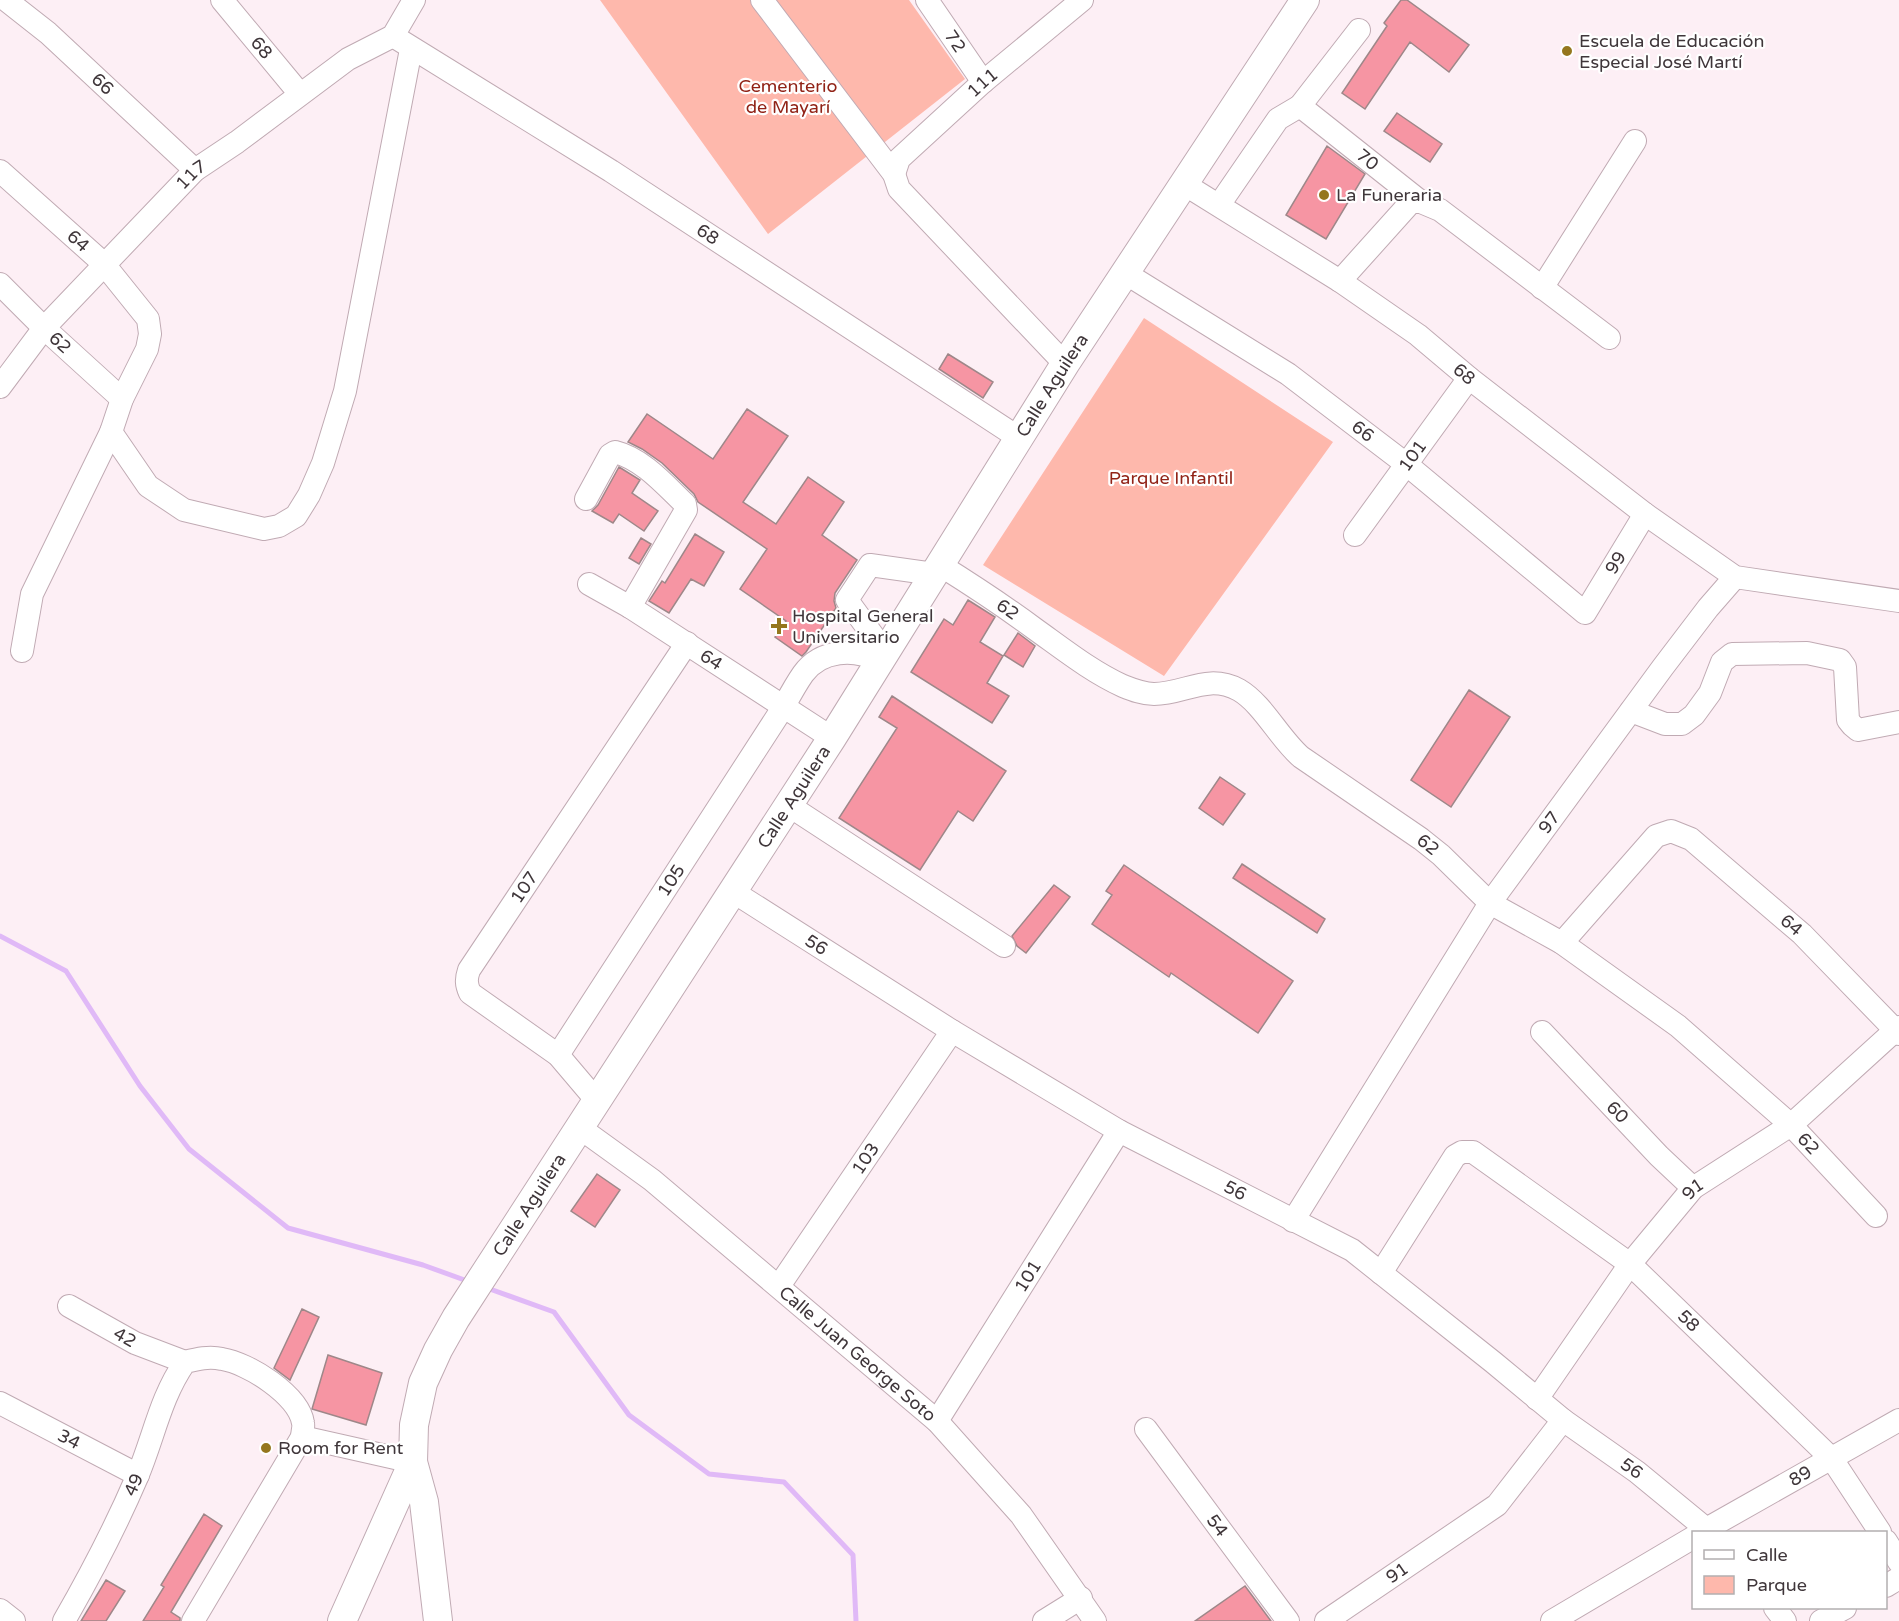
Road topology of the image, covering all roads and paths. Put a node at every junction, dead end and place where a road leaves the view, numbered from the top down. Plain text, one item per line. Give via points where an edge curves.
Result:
1 (6, 0) edge
2 (222, 0) edge
3 (414, 0) edge
4 (762, 0) edge
5 (927, 0) edge
6 (1082, 0) edge
7 (1305, 0) edge
8 (1359, 30) dead end
9 (402, 42) junction
10 (983, 82) junction
11 (300, 94) junction
12 (1300, 106) junction
13 (1635, 141) dead end
14 (195, 170) junction
15 (0, 171) edge
16 (894, 174) junction
17 (1184, 184) junction
18 (1421, 202) junction
19 (1219, 205) junction
20 (103, 263) junction
21 (1125, 273) junction
22 (1340, 281) junction
23 (0, 284) edge
24 (1542, 288) junction
25 (44, 328) junction
26 (1609, 338) dead end
27 (1065, 364) junction
28 (1469, 378) junction
29 (0, 387) edge
30 (122, 399) junction
31 (111, 432) junction
32 (1019, 438) junction
33 (1407, 464) junction
34 (586, 499) dead end
35 (1645, 514) junction
36 (1355, 535) dead end
37 (937, 569) junction
38 (1736, 577) junction
39 (589, 584) dead end
40 (1899, 601) edge
41 (630, 607) junction
42 (1586, 613) joint
43 (687, 643) junction
44 (22, 651) dead end
45 (882, 657) junction
46 (784, 706) junction
47 (1631, 711) junction
48 (1899, 722) edge
49 (832, 738) junction
50 (789, 805) junction
51 (732, 891) junction
52 (1490, 903) junction
53 (1562, 943) junction
54 (1004, 946) dead end
55 (1898, 1030) edge
56 (952, 1031) junction
57 (1542, 1032) dead end
58 (558, 1054) junction
59 (597, 1101) junction
60 (1791, 1125) junction
61 (580, 1128) junction
62 (1119, 1131) junction
63 (1693, 1188) junction
64 (1876, 1216) dead end
65 (1293, 1221) junction
66 (1629, 1264) junction
67 (1381, 1273) junction
68 (779, 1286) junction
69 (69, 1306) dead end
70 (194, 1359) junction
71 (1537, 1399) junction
72 (0, 1403) edge
73 (1563, 1420) junction
74 (1899, 1420) edge
75 (937, 1421) junction
76 (1146, 1430) dead end
77 (302, 1437) junction
78 (1832, 1459) junction
79 (413, 1462) junction
80 (138, 1475) junction
81 (395, 1503) junction
82 (424, 1507) junction
83 (1701, 1531) edge
84 (1706, 1531) edge
85 (1879, 1531) edge
86 (1692, 1539) edge
87 (1887, 1543) edge
88 (1899, 1562) edge
89 (1081, 1598) junction
90 (1776, 1609) edge
91 (1843, 1609) edge
92 (0, 1610) edge
93 (14, 1621) edge
94 (64, 1621) edge
95 (193, 1621) edge
96 (342, 1621) edge
97 (438, 1621) edge
98 (1044, 1621) edge
99 (1095, 1621) edge
100 (1288, 1621) edge
101 (1326, 1621) edge
102 (1552, 1621) edge
103 (1785, 1621) edge
104 (1821, 1621) edge

1 - 14 street, 66 via 48,33
2 - 11 street, 68
3 - 9 street
4 - 16 street
5 - 10 street, 72
6 - 10 street, 111
7 - 17 main road, Calle Aguilera
8 - 12 street
9 - 11 street, 117 via 348,59
9 - 31 street via 345,391 323,463 296,516 279,526 264,528 184,510 148,486
9 - 32 street, 68 via 611,171
10 - 16 street, 111 via 899,159
11 - 14 street, 117
12 - 18 street, 70
12 - 19 street via 1278,119
13 - 24 street
14 - 20 street, 117
15 - 20 street, 64
16 - 27 street via 899,189
17 - 19 street, 68
17 - 21 main road, Calle Aguilera
18 - 22 street via 1411,202
18 - 24 street, 70 via 1440,210
19 - 22 street, 68
20 - 25 street, 117
20 - 30 street, 64 via 148,320 150,334 147,349
21 - 27 main road, Calle Aguilera
21 - 33 street, 66 via 1288,374
22 - 28 street, 68 via 1418,334
23 - 25 street, 62
24 - 26 street, 70
25 - 29 street, 117
25 - 30 street, 62
27 - 32 main road, Calle Aguilera
28 - 33 street, 101
28 - 35 street, 68
30 - 31 street
31 - 44 street via 32,594
32 - 37 main road, Calle Aguilera
33 - 36 street, 101
33 - 42 street, 66
34 - 41 street via 615,452 653,473 685,504 686,510
35 - 38 street, 68
35 - 42 street, 99
37 - 45 main road, Calle Aguilera
37 - 45 street via 870,565 847,600
37 - 52 street, 62 via 996,600 1120,685 1155,694 1200,684 1221,683 1238,690 1250,698 1301,757 1421,839
38 - 40 street
38 - 47 street, 97
39 - 41 street, 64
41 - 43 street, 64
43 - 46 street, 64
43 - 58 street, 107 via 466,978 466,986 475,997
45 - 46 street, 105 via 843,652 827,655 804,672
45 - 49 main road, Calle Aguilera
46 - 49 street, 64
46 - 58 street, 105
47 - 48 street via 1665,724 1682,724 1710,693 1722,662 1732,654 1807,653 1840,660 1845,667 1848,720 1852,725 1858,729
47 - 52 street, 97
49 - 50 main road, Calle Aguilera
50 - 51 main road, Calle Aguilera
50 - 54 street
51 - 56 street, 56
51 - 59 main road, Calle Aguilera
52 - 53 street, 62
52 - 65 street, 97
53 - 55 street, 64 via 1656,836 1671,831 1691,839 1802,934
53 - 60 street, 62 via 1677,1026
55 - 60 street, 91
56 - 62 street, 56
56 - 68 street, 103
57 - 63 street, 60
58 - 59 street, 107
59 - 61 main road, Calle Aguilera
60 - 63 street, 91
60 - 64 street, 62
61 - 68 street, Calle Juan George Soto via 652,1180
61 - 79 main road, Calle Aguilera via 438,1350 423,1383 414,1425
62 - 65 street, 56
62 - 75 street, 101
63 - 66 street, 91
65 - 67 street, 56 via 1352,1250
66 - 67 street, 58 via 1473,1152 1462,1152 1455,1156
66 - 71 street, 91
66 - 78 street, 58
67 - 71 street, 56
68 - 75 street, Calle Juan George Soto
69 - 70 street, 42 via 135,1343
70 - 77 street, 42 via 222,1359 243,1365 275,1385 296,1406 304,1424
70 - 80 street, 49 via 171,1382
71 - 73 street, 56
72 - 80 street, 34
73 - 83 street, 56 via 1637,1472
73 - 101 street, 91 via 1497,1504
74 - 78 street, 89
75 - 89 street, Calle Juan George Soto via 1021,1515
76 - 100 street, 54
77 - 79 street
77 - 95 street
78 - 84 street, 89
78 - 85 street, 58
79 - 81 main road, Calle Aguilera
79 - 82 main road
80 - 94 street, 49 via 104,1550
81 - 82 main road via 408,1499
81 - 96 main road, Calle Aguilera
82 - 97 main road
86 - 102 street, 89
87 - 88 street
89 - 98 street
89 - 99 street, Calle Juan George Soto
90 - 103 street
91 - 104 street
92 - 93 street

